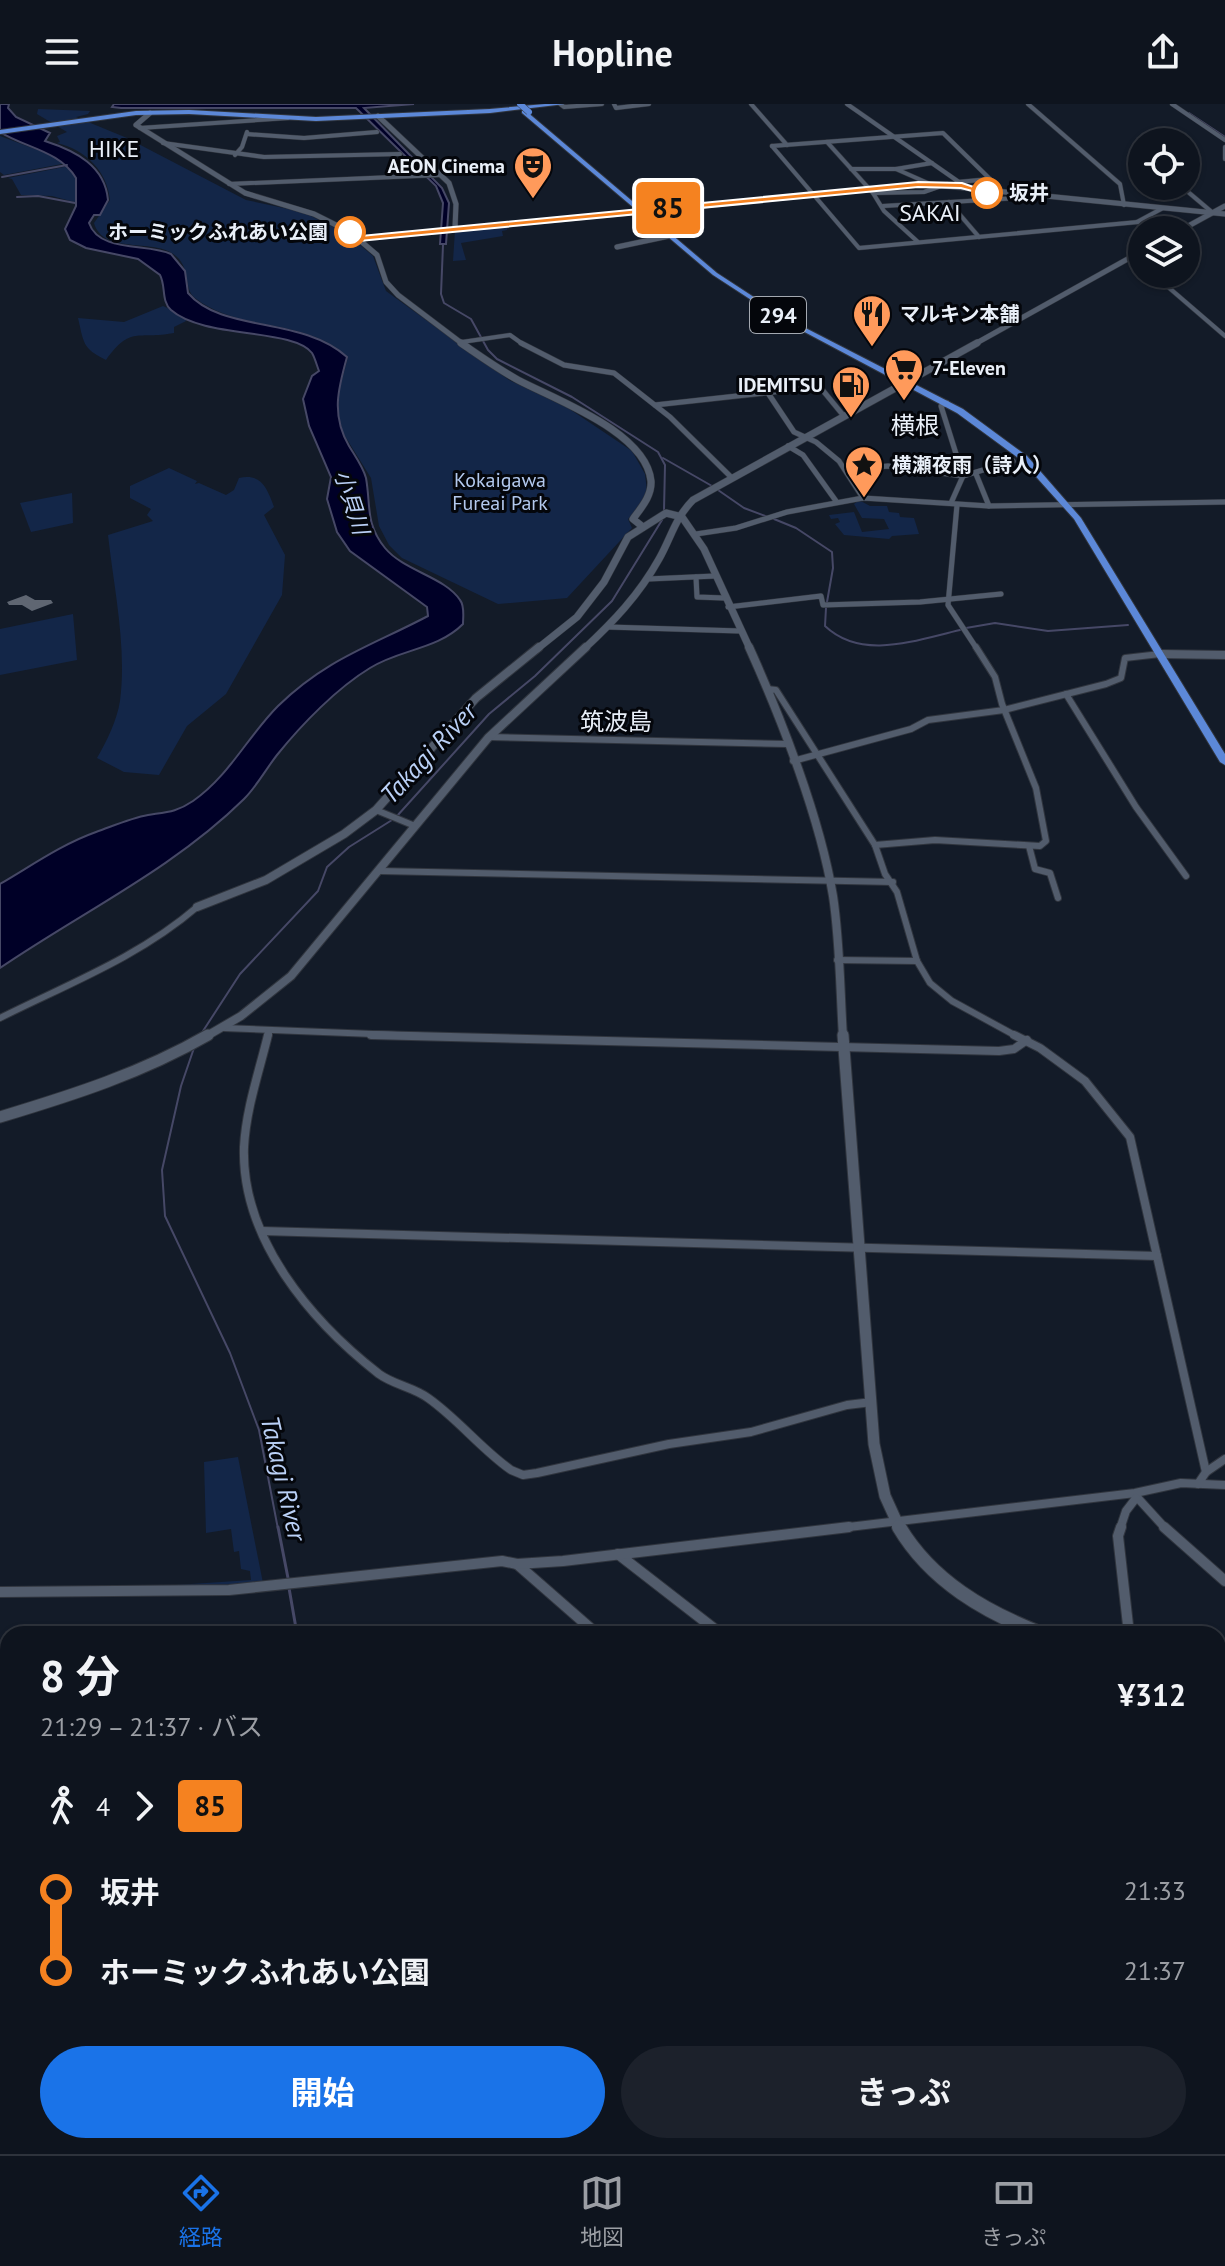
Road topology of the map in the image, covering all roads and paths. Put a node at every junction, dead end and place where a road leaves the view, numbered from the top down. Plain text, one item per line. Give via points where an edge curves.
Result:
1 (157, 104) edge
2 (561, 104) edge
3 (602, 104) edge
4 (614, 104) edge
5 (649, 104) edge
6 (751, 104) edge
7 (847, 104) edge
8 (1028, 104) edge
9 (1172, 104) edge
10 (520, 107) edge
11 (150, 112) junction
12 (164, 112) junction
13 (375, 116) junction
14 (288, 118) junction
15 (245, 123) junction
16 (166, 127) junction
17 (140, 128) junction
18 (377, 132) dead end
19 (0, 133) edge
20 (247, 134) junction
21 (890, 137) junction
22 (1225, 140) edge
23 (827, 142) junction
24 (163, 143) junction
25 (787, 145) junction
26 (1225, 147) edge
27 (400, 154) dead end
28 (235, 155) junction
29 (579, 157) junction
30 (1225, 159) edge
31 (932, 163) junction
32 (851, 169) junction
33 (896, 169) junction
34 (437, 175) junction
35 (229, 184) junction
36 (930, 184) junction
37 (947, 184) junction
38 (960, 184) junction
39 (871, 191) junction
40 (812, 194) junction
41 (1036, 197) junction
42 (1198, 200) edge
43 (949, 202) junction
44 (1124, 205) junction
45 (883, 206) junction
46 (1225, 206) edge
47 (1163, 208) junction
48 (642, 210) junction
49 (1213, 213) junction
50 (1225, 214) edge
51 (1149, 216) edge
52 (1200, 220) edge
53 (1128, 223) edge
54 (454, 229) junction
55 (669, 236) junction
56 (979, 237) junction
57 (359, 239) junction
58 (918, 242) junction
59 (617, 247) dead end
60 (1128, 259) edge
61 (1169, 288) edge
62 (1225, 336) edge
63 (462, 342) junction
64 (907, 380) junction
65 (768, 393) junction
66 (947, 403) junction
67 (655, 405) junction
68 (843, 415) junction
69 (804, 437) junction
70 (788, 446) junction
71 (1013, 461) dead end
72 (847, 470) junction
73 (976, 474) junction
74 (963, 476) junction
75 (731, 477) junction
76 (863, 498) junction
77 (836, 501) junction
78 (1225, 502) edge
79 (954, 504) junction
80 (1072, 505) junction
81 (989, 506) junction
82 (679, 514) junction
83 (643, 527) junction
84 (696, 534) junction
85 (715, 576) junction
86 (696, 577) junction
87 (648, 579) junction
88 (1001, 594) dead end
89 (949, 600) junction
90 (726, 602) junction
91 (608, 627) junction
92 (740, 631) junction
93 (1164, 654) junction
94 (1225, 655) edge
95 (767, 689) junction
96 (1066, 694) junction
97 (1004, 710) junction
98 (489, 737) junction
99 (787, 744) junction
100 (1225, 746) edge
101 (818, 754) junction
102 (793, 761) junction
103 (1225, 762) edge
104 (376, 810) junction
105 (412, 824) junction
106 (875, 845) junction
107 (1029, 846) junction
108 (380, 871) junction
109 (1186, 876) dead end
110 (829, 880) junction
111 (893, 882) junction
112 (1058, 898) dead end
113 (197, 907) joint
114 (837, 960) junction
115 (917, 961) junction
116 (0, 1018) edge
117 (220, 1029) junction
118 (269, 1032) junction
119 (1027, 1040) junction
120 (843, 1046) junction
121 (0, 1117) edge
122 (262, 1231) junction
123 (860, 1247) junction
124 (1157, 1256) junction
125 (872, 1402) junction
126 (1225, 1459) edge
127 (1206, 1472) junction
128 (1198, 1484) junction
129 (1225, 1485) edge
130 (1136, 1496) junction
131 (895, 1520) junction
132 (618, 1554) junction
133 (517, 1564) junction
134 (1225, 1581) edge
135 (0, 1592) edge
136 (588, 1626) edge
137 (711, 1626) edge
138 (1020, 1626) edge
139 (1128, 1626) edge

1 - 11 street
2 - 3 street
2 - 10 highway
4 - 5 street
6 - 25 street
7 - 21 street
8 - 44 street via 1120,184
9 - 22 street
10 - 13 highway
10 - 29 highway, 294
10 - 29 highway, 294
11 - 12 highway
11 - 17 street via 136,122
11 - 19 highway
12 - 14 highway
12 - 16 street
13 - 14 highway
13 - 34 street
14 - 15 street
15 - 16 street
15 - 20 street
16 - 17 street
17 - 24 street
18 - 20 street via 304,138
20 - 28 street
21 - 23 street
21 - 31 street
21 - 38 street via 943,133 990,179
23 - 25 street
23 - 32 street
24 - 28 street
24 - 35 street
25 - 40 street via 772,146
26 - 30 street
27 - 28 street
29 - 48 highway, 294
29 - 48 highway, 294
31 - 33 street
31 - 38 street
32 - 33 street
32 - 39 street
33 - 36 street
34 - 35 street
34 - 54 street via 450,184 456,201
35 - 57 street via 314,214
36 - 37 street
36 - 39 street
37 - 38 street
37 - 39 street via 924,192
38 - 41 street
39 - 40 street
39 - 45 street
40 - 48 street
40 - 58 street via 859,248
41 - 43 street
41 - 44 street
42 - 49 street
43 - 45 street
43 - 56 street
44 - 47 street
45 - 58 street
46 - 49 street
47 - 49 street
47 - 51 street
48 - 54 street
48 - 55 highway, 294
48 - 64 highway, 294 via 757,298
49 - 50 street
49 - 52 street
53 - 56 street
54 - 57 street
55 - 59 street
55 - 64 highway, 294 via 752,300
56 - 58 street
57 - 63 street via 379,259 391,289
60 - 64 street
61 - 62 street
63 - 67 street via 510,335 564,365 611,371
63 - 83 street via 636,451 650,478 649,501 633,519
64 - 66 highway, 294
64 - 68 street
64 - 80 highway, 294 via 966,409 1009,439 1048,472
65 - 67 street
65 - 68 street via 822,387
65 - 69 street via 794,432
66 - 74 street via 941,406
66 - 80 highway, 294 via 1024,458
67 - 75 street
68 - 69 street
69 - 70 street
69 - 72 street
70 - 75 street
70 - 77 street via 803,455
71 - 73 street
72 - 74 street via 888,466
72 - 76 street
73 - 74 street
73 - 81 street
74 - 79 street
75 - 82 street
76 - 77 street
76 - 79 street
77 - 84 street
78 - 80 street
79 - 81 street
79 - 89 street
80 - 81 street
80 - 93 highway, 294
82 - 83 street via 663,515
82 - 84 street
82 - 87 street
83 - 104 street via 625,541 604,582 577,617 476,698
84 - 85 street
85 - 86 street
85 - 90 street
86 - 87 street
86 - 90 street via 697,597
87 - 91 street
88 - 89 street
89 - 90 street via 823,605 821,596
89 - 97 street via 995,677
90 - 92 street
91 - 92 street
91 - 98 street
92 - 95 street
93 - 94 street
93 - 96 street via 1125,658 1118,680
93 - 100 highway, 294
93 - 103 highway, 294
95 - 99 street
95 - 101 street via 776,690
96 - 97 street
96 - 109 street
97 - 101 street via 928,720
97 - 107 street via 1042,807 1046,841
98 - 99 street
98 - 105 street
99 - 102 street
101 - 102 street
101 - 106 street
102 - 110 street
104 - 105 street
104 - 113 street via 266,880
105 - 108 street
106 - 107 street via 935,840
106 - 111 street
107 - 112 street via 1035,869 1050,873
108 - 110 street
108 - 117 street via 291,976
110 - 111 street
110 - 114 street
111 - 115 street
113 - 116 street via 154,942
114 - 115 street
114 - 120 street
115 - 119 street via 930,983 952,1001
117 - 118 street
117 - 121 street via 102,1086
118 - 120 street
118 - 122 street via 244,1154 247,1189
119 - 120 street via 999,1051
119 - 124 street via 1085,1081 1130,1137
120 - 123 street
122 - 123 street
122 - 125 street via 301,1299 326,1328 383,1377 426,1395 521,1475 751,1432
123 - 124 street
123 - 125 street
124 - 127 street
125 - 131 street via 879,1478
126 - 127 street
127 - 128 street
128 - 129 street
128 - 130 street via 1181,1483
130 - 131 street
130 - 134 street via 1177,1541
130 - 139 street via 1118,1536
131 - 132 street
131 - 138 street via 918,1555 954,1589
132 - 133 street
132 - 137 street
133 - 135 street via 502,1561 192,1592
133 - 136 street

